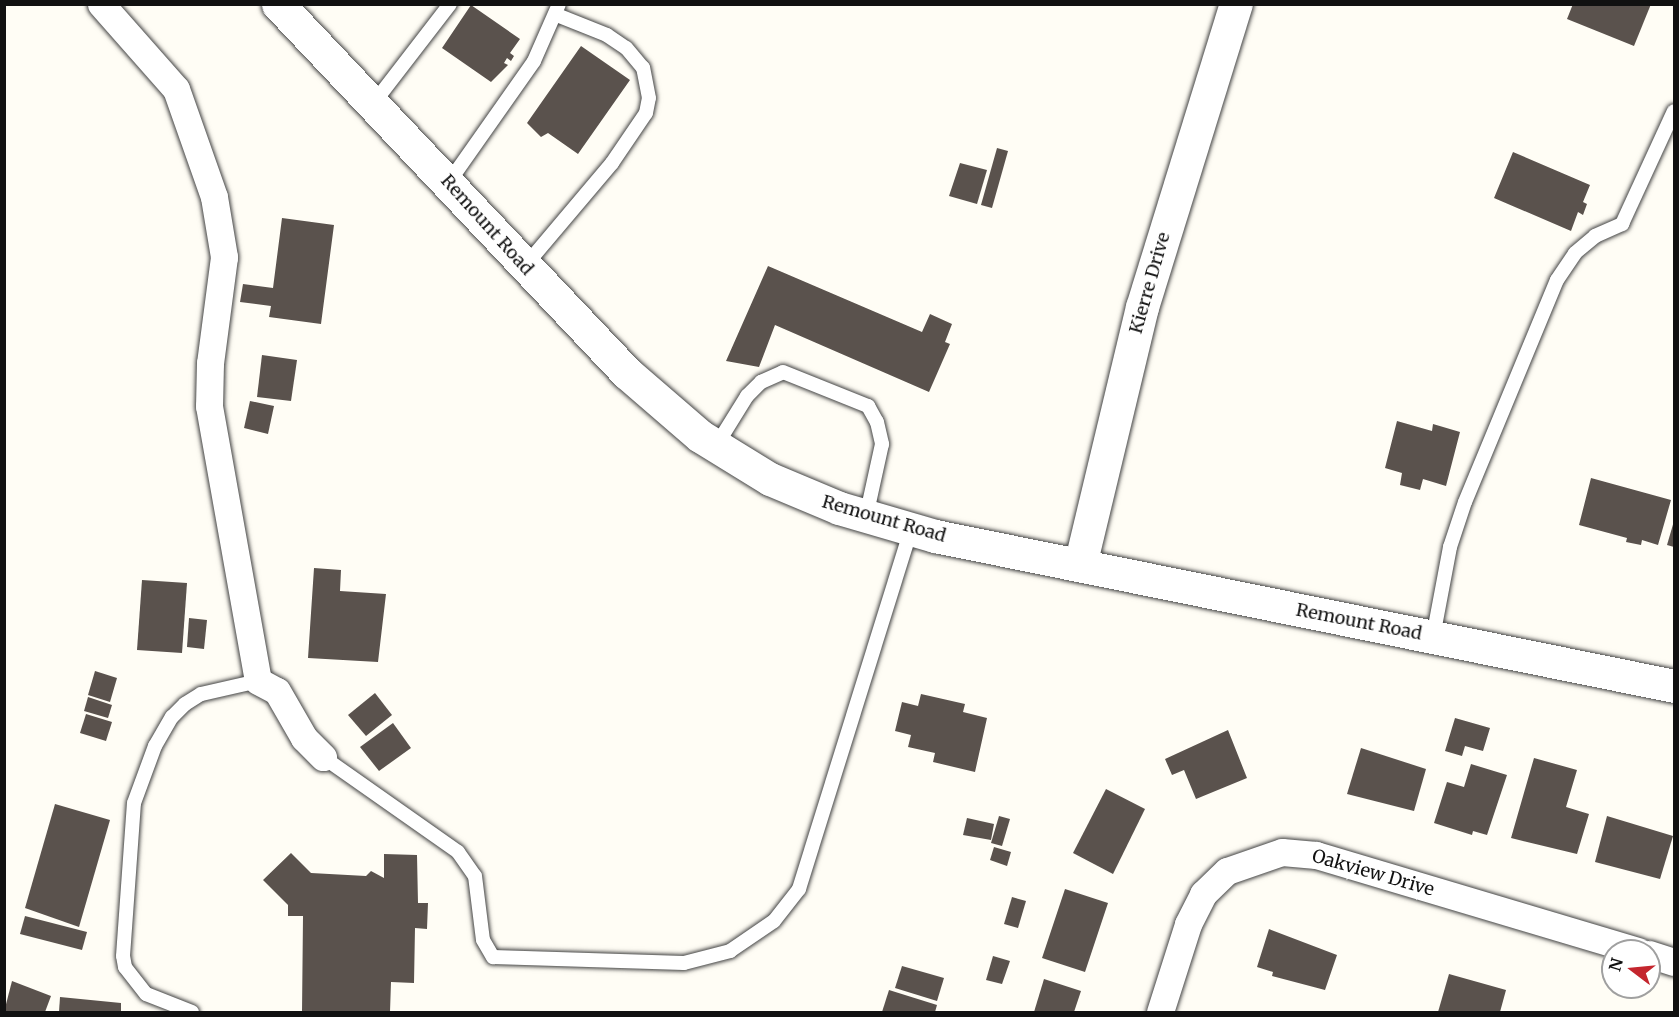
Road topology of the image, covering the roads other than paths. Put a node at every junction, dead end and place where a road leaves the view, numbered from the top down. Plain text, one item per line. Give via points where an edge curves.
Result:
1 (101, 4) edge
2 (278, 4) edge
3 (450, 4) edge
4 (1236, 4) edge
5 (558, 10) edge
6 (373, 104) junction
7 (1674, 111) edge
8 (449, 182) junction
9 (525, 266) junction
10 (715, 447) junction
11 (866, 517) junction
12 (911, 530) junction
13 (1080, 565) junction
14 (1433, 637) junction
15 (258, 681) junction
16 (1674, 686) edge
17 (323, 758) joint
18 (1601, 940) edge
19 (192, 1012) edge
20 (1160, 1012) edge

1 - 15 street via 176,89 214,196 224,267 210,363 209,406
2 - 6 street, Remount Road
3 - 6 lane
4 - 13 street, Kierre Drive via 1142,307
5 - 8 lane via 534,62
5 - 9 lane via 626,48 643,68 649,98 646,113 612,163
6 - 8 street, Remount Road
7 - 14 lane via 1622,224 1595,236 1575,253 1557,280 1465,502 1450,547
8 - 9 street, Remount Road
9 - 10 street, Remount Road via 627,373
10 - 11 street, Remount Road via 788,488
10 - 11 lane via 747,396 761,382 783,372 868,406 882,444
11 - 12 street, Remount Road
12 - 13 street, Remount Road
12 - 17 lane via 799,890 774,921 730,951 684,963 493,957 483,940 475,876 458,852
13 - 14 street, Remount Road
14 - 16 street, Remount Road
15 - 17 street via 277,691 304,738
15 - 19 lane via 201,694 185,704 172,717 155,746 134,803 125,967 146,994
18 - 20 street, Oakview Drive via 1316,855 1282,852 1227,871 1203,894 1188,924

